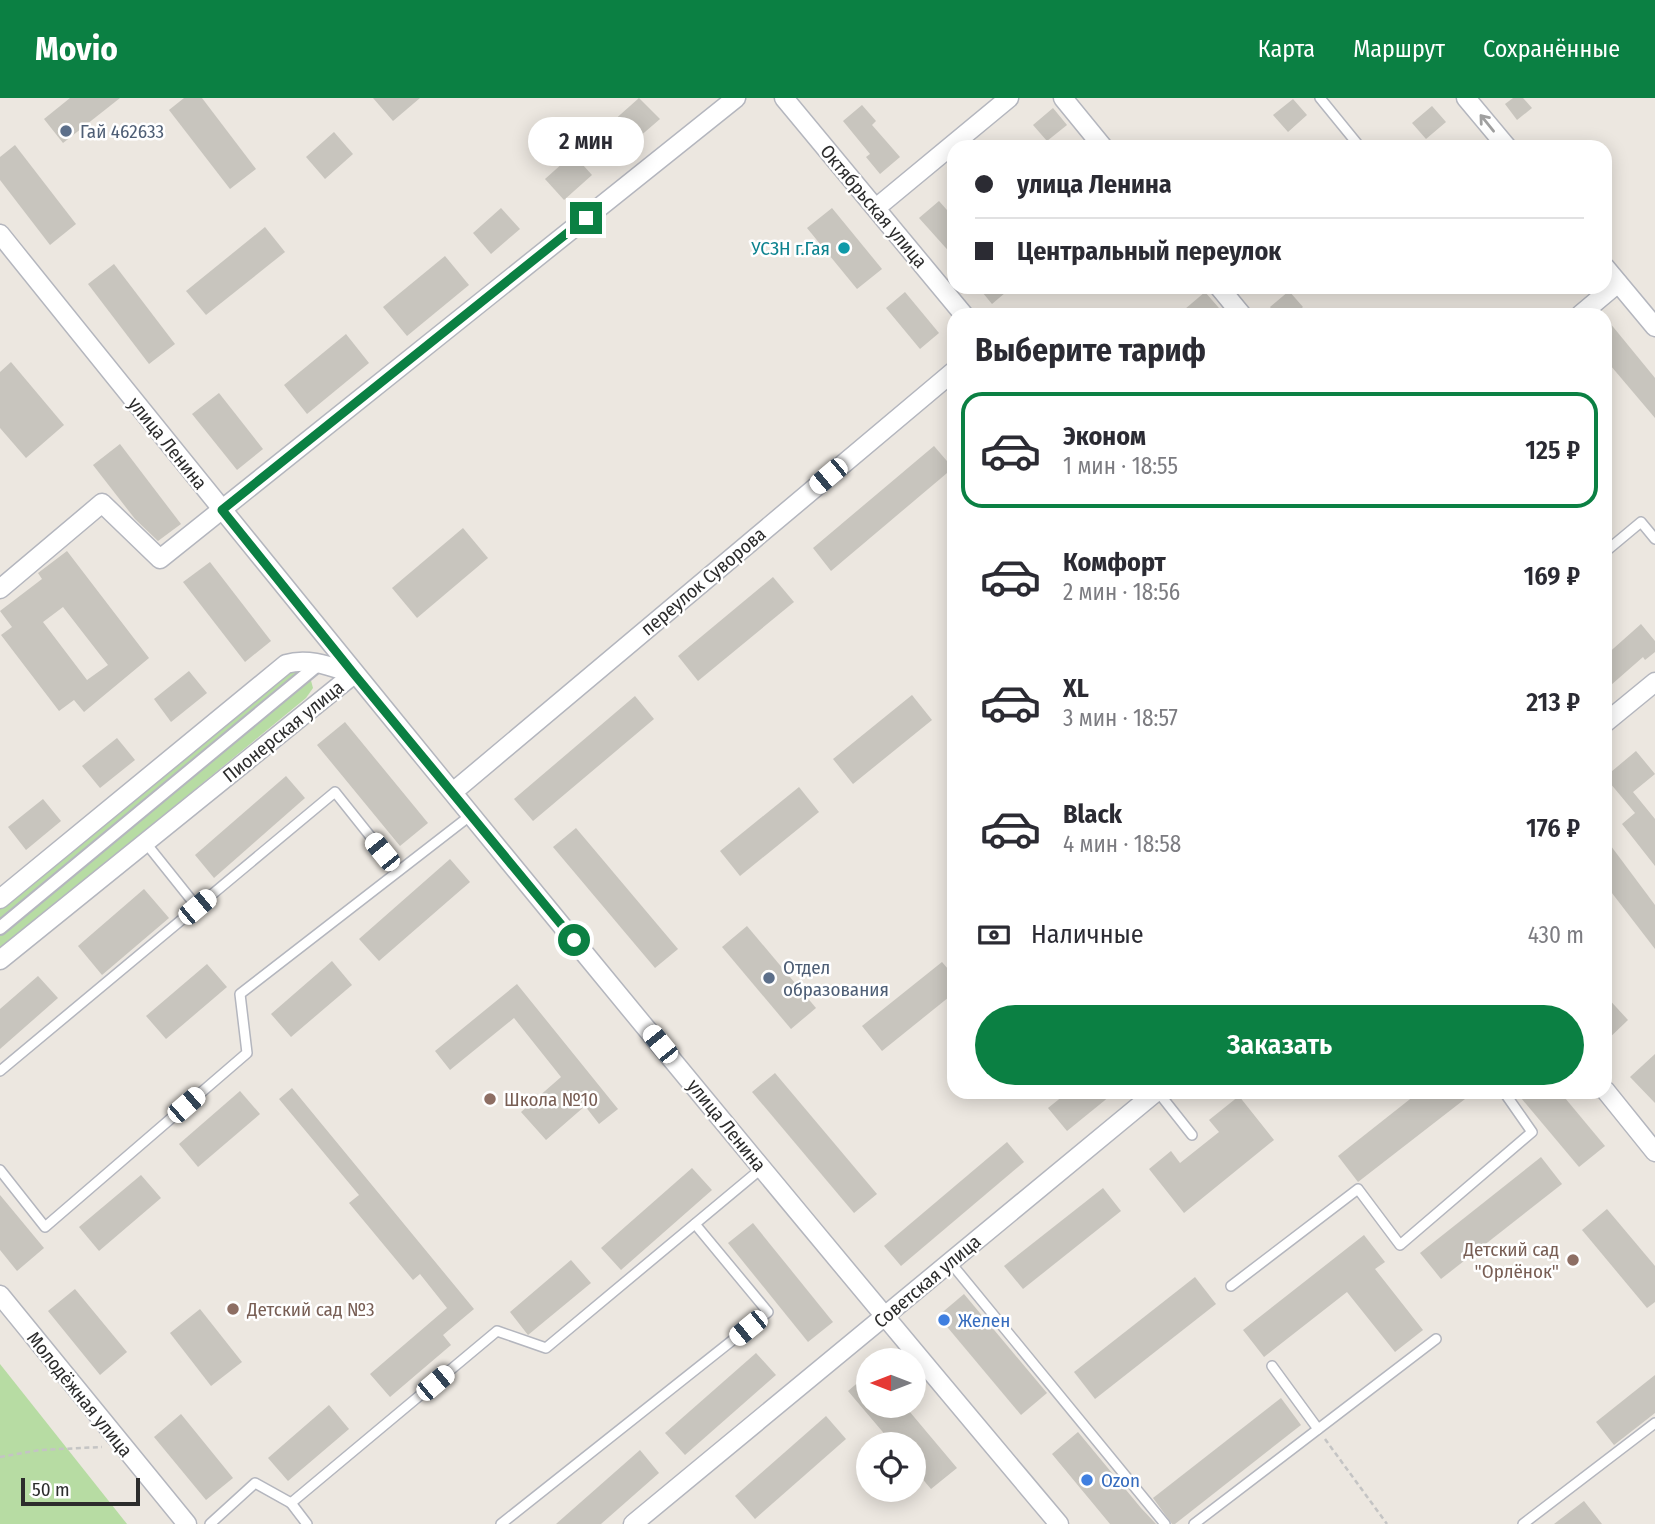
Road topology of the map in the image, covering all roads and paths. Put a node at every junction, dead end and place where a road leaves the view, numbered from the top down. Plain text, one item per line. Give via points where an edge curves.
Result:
1 (736, 98) edge
2 (784, 98) edge
3 (1009, 98) edge
4 (1063, 98) edge
5 (1320, 98) edge
6 (1466, 98) edge
7 (958, 140) edge
8 (1097, 140) edge
9 (1354, 140) edge
10 (1501, 140) edge
11 (947, 149) edge
12 (876, 208) junction
13 (0, 234) edge
14 (1612, 276) edge
15 (1618, 283) junction
16 (1612, 288) edge
17 (1225, 294) edge
18 (1605, 294) edge
19 (958, 308) edge
20 (1236, 308) edge
21 (1588, 308) edge
22 (1655, 327) edge
23 (947, 377) edge
24 (222, 510) junction
25 (1655, 539) edge
26 (1612, 546) edge
27 (0, 589) edge
28 (320, 663) junction
29 (354, 674) junction
30 (1655, 682) edge
31 (1612, 717) edge
32 (453, 792) junction
33 (471, 815) junction
34 (145, 842) junction
35 (398, 872) junction
36 (0, 899) edge
37 (197, 907) junction
38 (0, 928) edge
39 (0, 960) edge
40 (0, 1071) edge
41 (1148, 1099) edge
42 (1163, 1099) edge
43 (1509, 1099) edge
44 (1612, 1099) edge
45 (1192, 1135) dead end
46 (1655, 1152) edge
47 (762, 1168) junction
48 (0, 1170) edge
49 (695, 1224) junction
50 (950, 1262) junction
51 (1231, 1286) dead end
52 (0, 1296) edge
53 (884, 1317) junction
54 (1436, 1339) dead end
55 (1272, 1366) dead end
56 (1655, 1423) edge
57 (1318, 1429) junction
58 (122, 1446) junction
59 (0, 1457) edge
60 (291, 1503) junction
61 (187, 1524) edge
62 (210, 1524) edge
63 (307, 1524) edge
64 (501, 1524) edge
65 (633, 1524) edge
66 (1059, 1524) edge
67 (1165, 1524) edge
68 (1194, 1524) edge
69 (1387, 1524) edge
70 (1523, 1524) edge

1 - 24 street
2 - 12 street, Октябрьская улица
3 - 7 street
4 - 8 street
5 - 9 lane
10 -> 6 street
11 - 12 street
12 - 19 street, Октябрьская улица
13 - 24 street, улица Ленина
14 - 15 street
15 - 16 street
15 - 22 street
17 - 20 street
18 - 21 street
23 - 32 street, переулок Суворова
24 - 27 street via 160,559 102,503
24 - 29 street, улица Ленина
25 - 26 lane via 1641,522
28 - 29 street, Пионерская улица
28 - 36 street, Пионерская улица via 286,664
28 - 38 street
29 - 32 street, улица Ленина
29 - 34 street, Пионерская улица
30 - 31 street
32 - 33 street, улица Ленина
33 - 35 lane
33 - 47 street, улица Ленина
34 - 37 lane
34 - 39 street, Пионерская улица
35 - 37 lane via 335,792
35 - 48 lane via 240,994 247,1053 45,1227
37 - 40 lane
41 - 50 street, Советская улица
42 - 45 lane
43 - 51 lane via 1532,1132 1400,1245 1357,1189
44 - 46 street
47 - 49 lane
47 - 53 street, улица Ленина
49 - 60 lane via 545,1348 496,1331
49 - 64 lane via 768,1312
50 - 53 street, Советская улица
50 - 67 lane
52 - 58 street, Молодёжная улица
53 - 65 street, Советская улица
53 - 66 street, улица Ленина
54 - 57 lane
55 - 57 lane
56 - 70 lane
57 - 68 lane
57 - 69 path
58 - 59 path
58 - 61 street, Молодёжная улица
60 - 62 lane via 255,1483
60 - 63 lane

